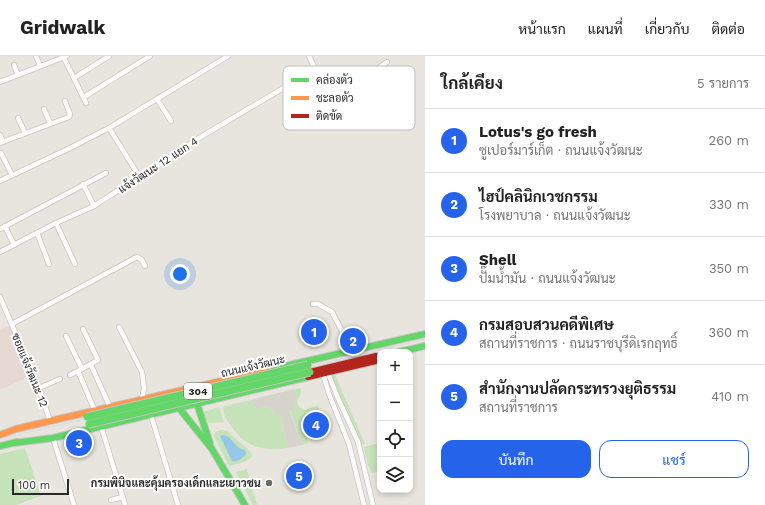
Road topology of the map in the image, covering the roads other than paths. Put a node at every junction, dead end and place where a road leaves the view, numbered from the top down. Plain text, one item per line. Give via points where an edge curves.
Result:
1 (36, 56) edge
2 (65, 56) edge
3 (109, 56) edge
4 (150, 56) edge
5 (228, 56) edge
6 (309, 56) edge
7 (387, 62) dead end
8 (14, 65) dead end
9 (40, 66) junction
10 (314, 66) edge
11 (380, 66) edge
12 (18, 75) junction
13 (74, 78) junction
14 (0, 82) edge
15 (283, 88) edge
16 (84, 97) junction
17 (157, 99) junction
18 (65, 102) dead end
19 (86, 103) dead end
20 (44, 109) dead end
21 (18, 118) dead end
22 (171, 121) dead end
23 (50, 123) junction
24 (109, 128) junction
25 (25, 133) junction
26 (0, 135) edge
27 (2, 142) edge
28 (1, 153) edge
29 (106, 172) dead end
30 (12, 175) junction
31 (139, 176) junction
32 (0, 181) edge
33 (83, 184) junction
34 (94, 206) junction
35 (56, 223) junction
36 (2, 228) edge
37 (36, 233) junction
38 (14, 245) junction
39 (0, 252) edge
40 (49, 264) dead end
41 (75, 264) dead end
42 (145, 266) dead end
43 (0, 297) edge
44 (312, 304) dead end
45 (12, 324) junction
46 (119, 327) dead end
47 (83, 329) dead end
48 (425, 334) edge
49 (66, 336) dead end
50 (393, 342) junction
51 (425, 346) edge
52 (412, 349) edge
53 (352, 350) junction
54 (377, 356) edge
55 (377, 361) edge
56 (91, 365) junction
57 (309, 368) junction
58 (80, 370) junction
59 (326, 373) junction
60 (70, 375) dead end
61 (60, 379) dead end
62 (213, 383) junction
63 (39, 388) junction
64 (193, 388) junction
65 (166, 394) junction
66 (216, 399) junction
67 (142, 400) junction
68 (197, 404) junction
69 (110, 407) junction
70 (179, 408) junction
71 (170, 410) junction
72 (95, 411) junction
73 (151, 414) junction
74 (88, 420) junction
75 (50, 421) junction
76 (100, 426) junction
77 (352, 428) junction
78 (345, 431) junction
79 (0, 435) edge
80 (52, 438) junction
81 (357, 439) junction
82 (349, 442) junction
83 (14, 443) junction
84 (0, 446) edge
85 (212, 449) junction
86 (364, 465) junction
87 (355, 467) junction
88 (118, 482) junction
89 (105, 486) dead end
90 (123, 497) junction
91 (111, 500) dead end
92 (74, 505) edge
93 (125, 505) edge
94 (178, 505) edge
95 (245, 505) edge
96 (364, 505) edge
97 (373, 505) edge

1 - 9 street
2 - 9 street
2 - 13 street
3 - 13 street
4 - 16 street
5 - 17 street
6 - 10 street, แจ้งวัฒนะ 12 แยก 4
7 - 11 street
8 - 12 street
9 - 12 street
12 - 14 street
13 - 16 street
15 - 31 street, แจ้งวัฒนะ 12 แยก 4
16 - 19 street
17 - 22 street
17 - 24 street
18 - 23 street via 70,116
20 - 23 street
21 - 25 street
23 - 25 street
24 - 30 street
24 - 31 street
25 - 27 street
26 - 27 street
28 - 30 street
29 - 33 street
30 - 32 street
31 - 34 street, แจ้งวัฒนะ 12 แยก 4
33 - 34 street
33 - 36 street
34 - 35 street, แจ้งวัฒนะ 12 แยก 4
35 - 37 street, แจ้งวัฒนะ 12 แยก 4
35 - 41 street
36 - 38 street
37 - 38 street, แจ้งวัฒนะ 12 แยก 4
37 - 40 street
38 - 39 street, แจ้งวัฒนะ 12 แยก 4
42 - 45 street via 137,257
43 - 45 street, ซอยแจ้งวัฒนะ 12
44 - 53 street via 318,304 332,312
45 - 63 street, ซอยแจ้งวัฒนะ 12
46 - 67 street via 142,372
47 - 56 street via 98,360
48 - 50 main road, ถนนแจ้งวัฒนะ / 304
49 - 58 street
50 - 53 main road, ถนนแจ้งวัฒนะ / 304
50 - 57 main road, ถนนแจ้งวัฒนะ / 304
51 - 52 main road
53 - 62 main road, ถนนแจ้งวัฒนะ / 304
54 - 57 main road, ถนนแจ้งวัฒนะ / 304
55 - 59 main road, ถนนแจ้งวัฒนะ / 304
56 - 58 street
56 - 69 street
57 - 74 main road, ถนนแจ้งวัฒนะ / 304, bridge
58 - 60 street
58 - 72 street
59 - 66 main road, ถนนแจ้งวัฒนะ / 304
59 - 77 street
59 - 78 street via 329,394
61 - 63 street
62 - 64 main road, ถนนแจ้งวัฒนะ / 304
62 - 66 main road via 209,393 212,399
63 - 75 street, ซอยแจ้งวัฒนะ 12
64 - 65 main road, ถนนแจ้งวัฒนะ / 304
64 - 68 main road
65 - 67 main road, ถนนแจ้งวัฒนะ / 304
65 - 71 main road via 173,401
66 - 68 main road, ถนนแจ้งวัฒนะ / 304
67 - 69 main road, ถนนแจ้งวัฒนะ / 304
68 - 70 main road, ถนนแจ้งวัฒนะ / 304
68 - 85 main road
69 - 72 main road, ถนนแจ้งวัฒนะ / 304
70 - 71 main road, ถนนแจ้งวัฒนะ / 304
70 - 85 main road
71 - 73 main road, ถนนแจ้งวัฒนะ / 304
72 - 75 main road, ถนนแจ้งวัฒนะ / 304
73 - 76 main road, ถนนแจ้งวัฒนะ / 304
73 - 94 street
74 - 79 main road, ถนนแจ้งวัฒนะ / 304
74 - 83 main road, ถนนแจ้งวัฒนะ / 304
75 - 79 main road, ถนนแจ้งวัฒนะ / 304
76 - 80 main road, ถนนแจ้งวัฒนะ / 304
76 - 88 street
77 - 78 street
77 - 81 street
78 - 82 street
80 - 83 main road, ถนนแจ้งวัฒนะ / 304
80 - 92 street
81 - 82 street
81 - 86 street
82 - 87 street
83 - 84 main road, ถนนแจ้งวัฒนะ / 304
85 - 95 main road
86 - 87 street
86 - 97 street
87 - 96 street
88 - 89 street
88 - 90 street
90 - 91 street
90 - 93 street

